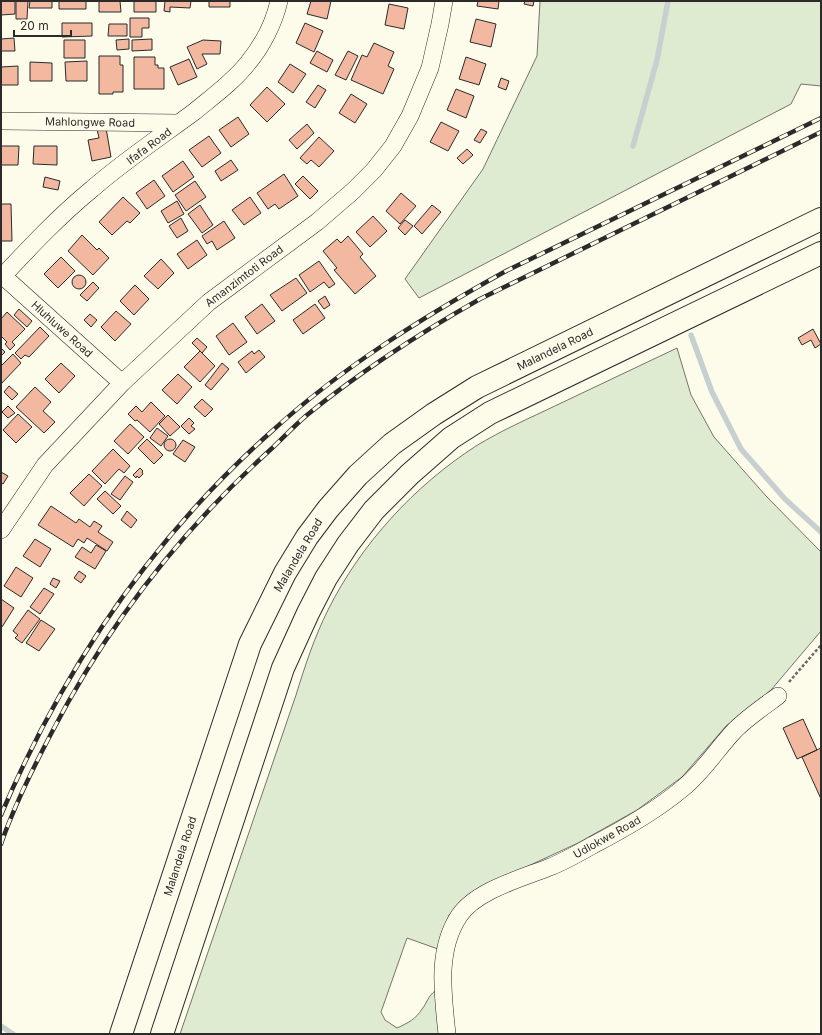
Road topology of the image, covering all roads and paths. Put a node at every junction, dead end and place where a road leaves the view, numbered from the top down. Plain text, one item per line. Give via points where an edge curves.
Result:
1 (279, 1) edge
2 (444, 1) edge
3 (1, 121) edge
4 (179, 123) junction
5 (821, 219) edge
6 (821, 253) edge
7 (2, 277) edge
8 (122, 383) junction
9 (1, 530) edge
10 (821, 644) edge
11 (778, 696) joint
12 (121, 1034) edge
13 (162, 1034) edge
14 (447, 1034) edge

1 - 4 street, Ifafa Road via 266,36 248,64 228,84
2 - 8 street, Amanzimtoti Road via 430,68 410,116 374,170 317,222 209,302
3 - 4 street, Mahlongwe Road
4 - 7 street, Ifafa Road via 92,189
5 - 12 main road, Malandela Road via 477,387 392,444 358,475 328,509 285,573 250,644
6 - 13 main road via 490,413 451,438 374,510 326,578 283,668
7 - 8 street, Hluhluwe Road
8 - 9 street, Amanzimtoti Road via 44,465
10 - 11 path
11 - 14 street, Udlokwe Road via 739,726 683,788 645,816 558,863 501,886 471,903 459,915 448,937 443,967

